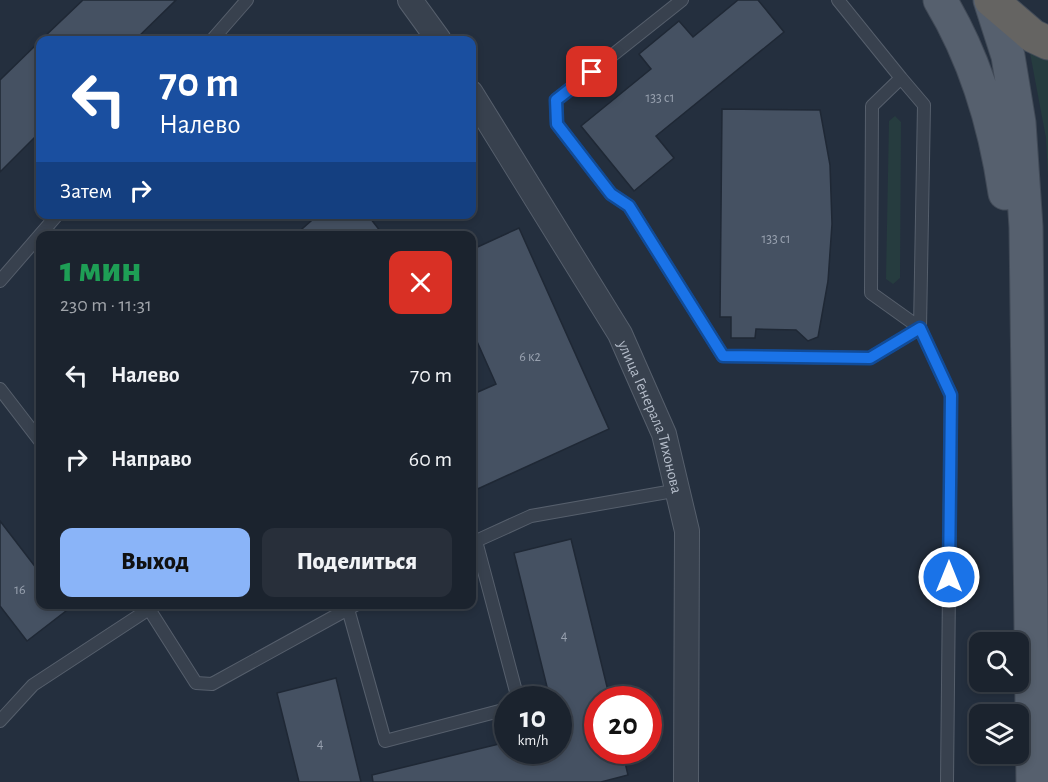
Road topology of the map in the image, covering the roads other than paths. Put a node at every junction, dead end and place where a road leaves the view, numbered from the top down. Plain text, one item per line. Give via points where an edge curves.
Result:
1 (247, 0) edge
2 (410, 0) edge
3 (682, 0) edge
4 (838, 0) edge
5 (940, 0) edge
6 (991, 1) edge
7 (216, 36) edge
8 (436, 36) edge
9 (1048, 43) edge
10 (901, 78) junction
11 (476, 101) edge
12 (54, 219) edge
13 (43, 231) edge
14 (36, 239) edge
15 (0, 281) edge
16 (920, 328) junction
17 (1027, 329) junction
18 (0, 390) edge
19 (36, 436) edge
20 (680, 490) junction
21 (476, 541) edge
22 (476, 552) edge
23 (148, 609) edge
24 (152, 609) edge
25 (349, 609) edge
26 (353, 609) edge
27 (1048, 628) edge
28 (514, 686) edge
29 (494, 712) edge
30 (0, 721) edge
31 (686, 782) edge
32 (947, 782) edge
33 (1033, 782) edge
34 (1044, 782) edge

1 - 7 lane
2 - 8 street
3 - 16 lane via 556,100 557,124 611,194 629,206 723,356 870,358
4 - 10 lane
5 - 17 main road via 975,70 990,117
6 - 9 highway
6 - 17 main road via 1008,56 1019,123
10 - 16 lane via 924,105
10 - 16 lane via 872,106 871,293
11 - 20 street, улица Генерала Тихонова via 620,334 664,434
12 - 13 lane
14 - 15 lane
16 - 32 lane via 951,395
17 - 33 main road
18 - 19 lane
20 - 21 lane via 531,516
20 - 31 street, улица Генерала Тихонова via 687,531
22 - 28 lane
23 - 30 lane via 33,685
24 - 25 lane via 196,683 212,684
26 - 29 lane via 385,741
27 - 34 main road

